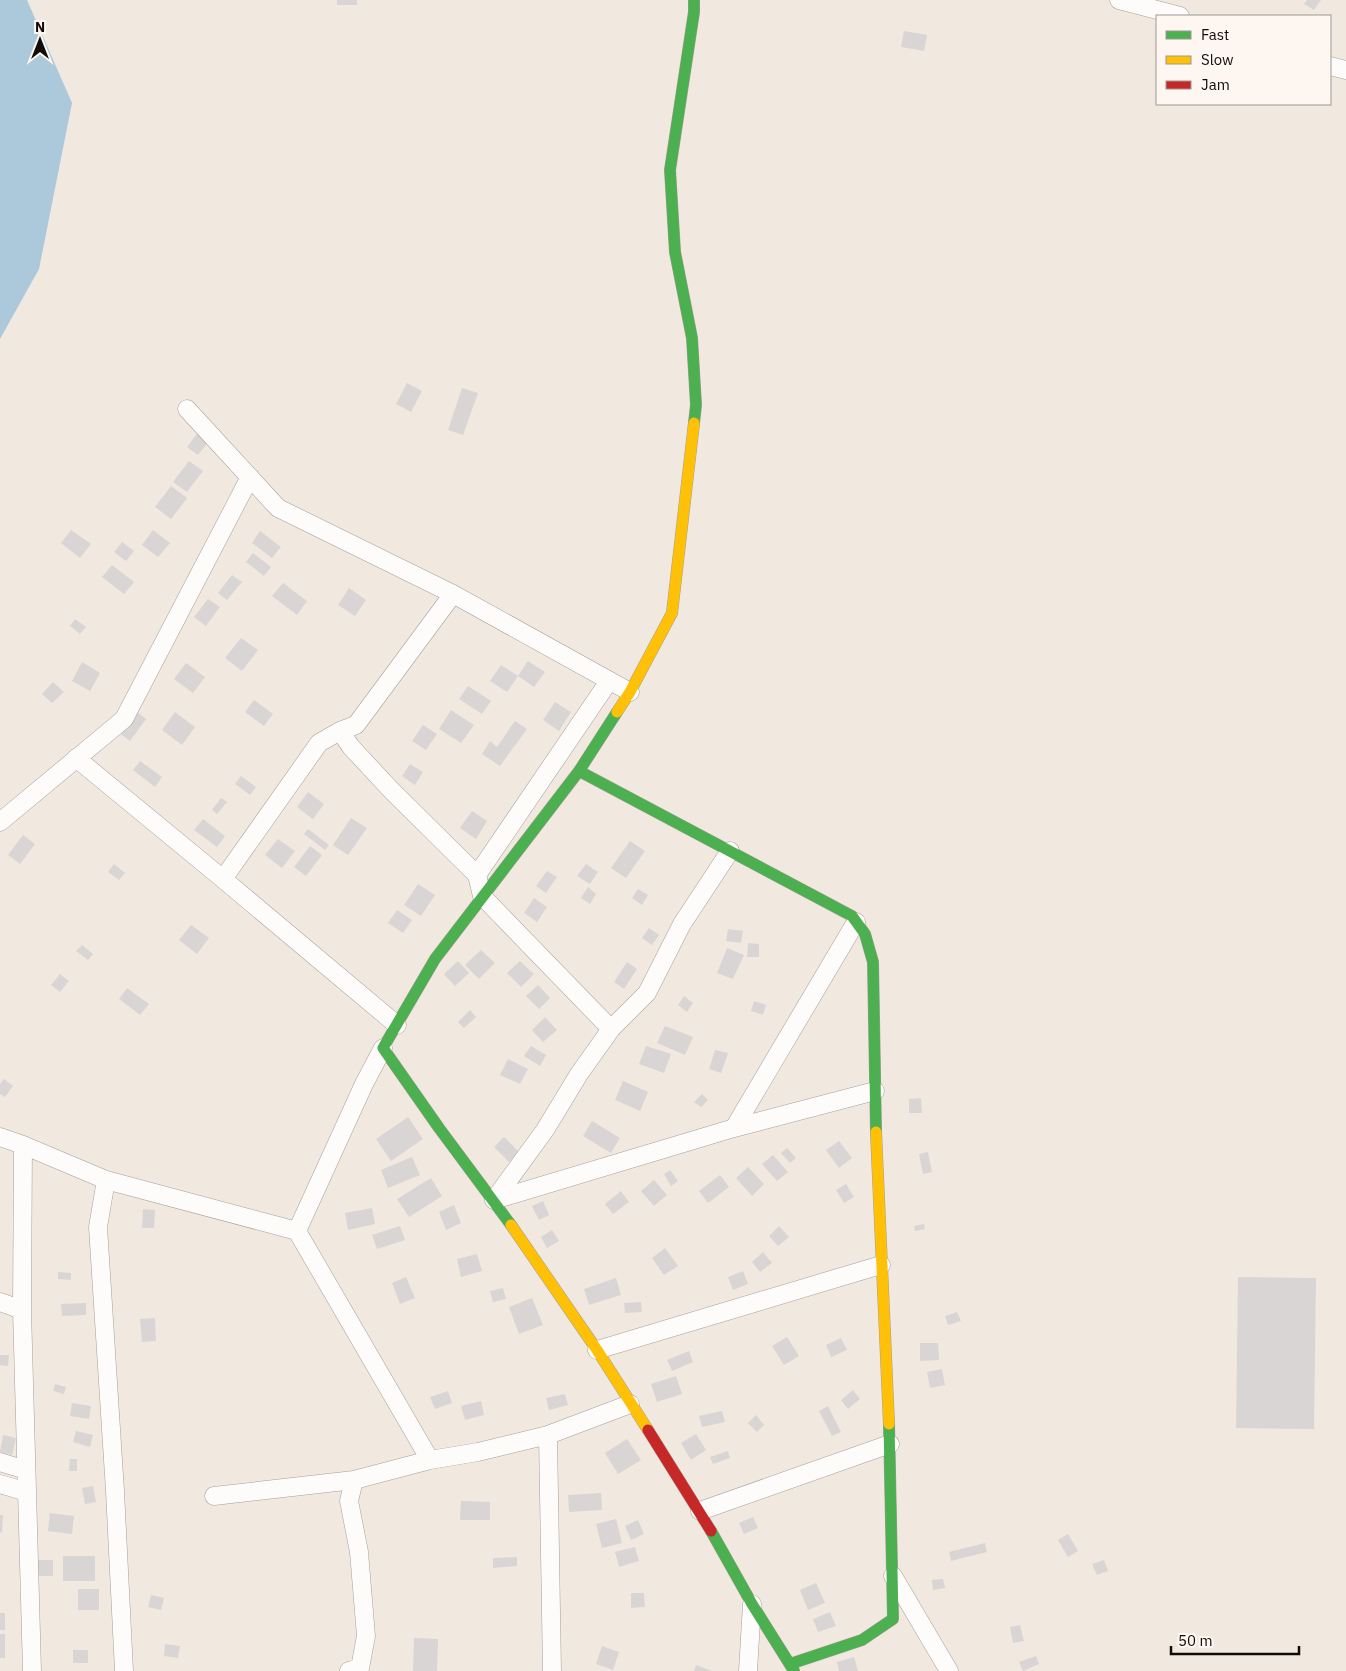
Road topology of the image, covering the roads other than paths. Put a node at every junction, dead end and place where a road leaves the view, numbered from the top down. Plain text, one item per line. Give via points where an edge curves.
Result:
1 (694, 0) edge
2 (1119, 0) edge
3 (1176, 15) edge
4 (1331, 66) edge
5 (1346, 70) edge
6 (187, 409) dead end
7 (250, 477) junction
8 (452, 594) junction
9 (610, 681) junction
10 (630, 692) junction
11 (340, 730) junction
12 (76, 758) junction
13 (579, 771) junction
14 (0, 822) edge
15 (730, 852) junction
16 (477, 875) junction
17 (223, 879) junction
18 (482, 896) junction
19 (856, 922) junction
20 (397, 1025) junction
21 (612, 1029) junction
22 (383, 1048) junction
23 (874, 1091) junction
24 (734, 1128) junction
25 (0, 1137) edge
26 (23, 1145) junction
27 (106, 1180) junction
28 (494, 1200) junction
29 (297, 1231) junction
30 (881, 1265) junction
31 (0, 1302) edge
32 (22, 1310) junction
33 (597, 1350) junction
34 (630, 1404) junction
35 (548, 1436) junction
36 (890, 1444) junction
37 (430, 1460) junction
38 (0, 1462) edge
39 (26, 1470) junction
40 (354, 1480) junction
41 (0, 1484) edge
42 (27, 1492) junction
43 (214, 1496) dead end
44 (700, 1511) junction
45 (892, 1573) junction
46 (752, 1604) junction
47 (792, 1668) edge
48 (357, 1670) edge
49 (32, 1671) edge
50 (124, 1671) edge
51 (552, 1671) edge
52 (748, 1671) edge
53 (949, 1671) edge

1 - 10 street via 670,170 674,252 692,338 696,405 672,613
2 - 3 street
4 - 5 street
6 - 7 street
7 - 8 street via 278,508
7 - 12 street via 124,719
8 - 9 street
8 - 11 street via 356,725
9 - 10 street
9 - 16 street
10 - 13 street
11 - 16 street via 351,747 392,791
11 - 17 street via 319,743
12 - 14 street
12 - 17 street
13 - 15 street
13 - 18 street
15 - 19 street via 852,916
15 - 21 street via 682,924 647,993
16 - 18 street
17 - 20 street
18 - 20 street via 435,959
18 - 21 street
19 - 23 street via 865,934 873,962
19 - 24 street
20 - 22 street
21 - 28 street
22 - 28 street
22 - 29 street
23 - 24 street
23 - 30 street
24 - 28 street
25 - 26 street
26 - 27 street
26 - 32 street
27 - 29 street
27 - 50 street via 98,1227
28 - 33 street
29 - 37 street
30 - 33 street
30 - 36 street
31 - 32 street
32 - 39 street
33 - 34 street
34 - 35 street
34 - 44 street
35 - 37 street
35 - 51 street
36 - 44 street
36 - 45 street
37 - 40 street
38 - 39 street
39 - 42 street
40 - 43 street
40 - 48 street via 349,1501 359,1552 366,1636
41 - 42 street
42 - 49 street
44 - 46 street
45 - 47 street via 893,1619 862,1640
45 - 53 street
46 - 47 street
46 - 52 street

